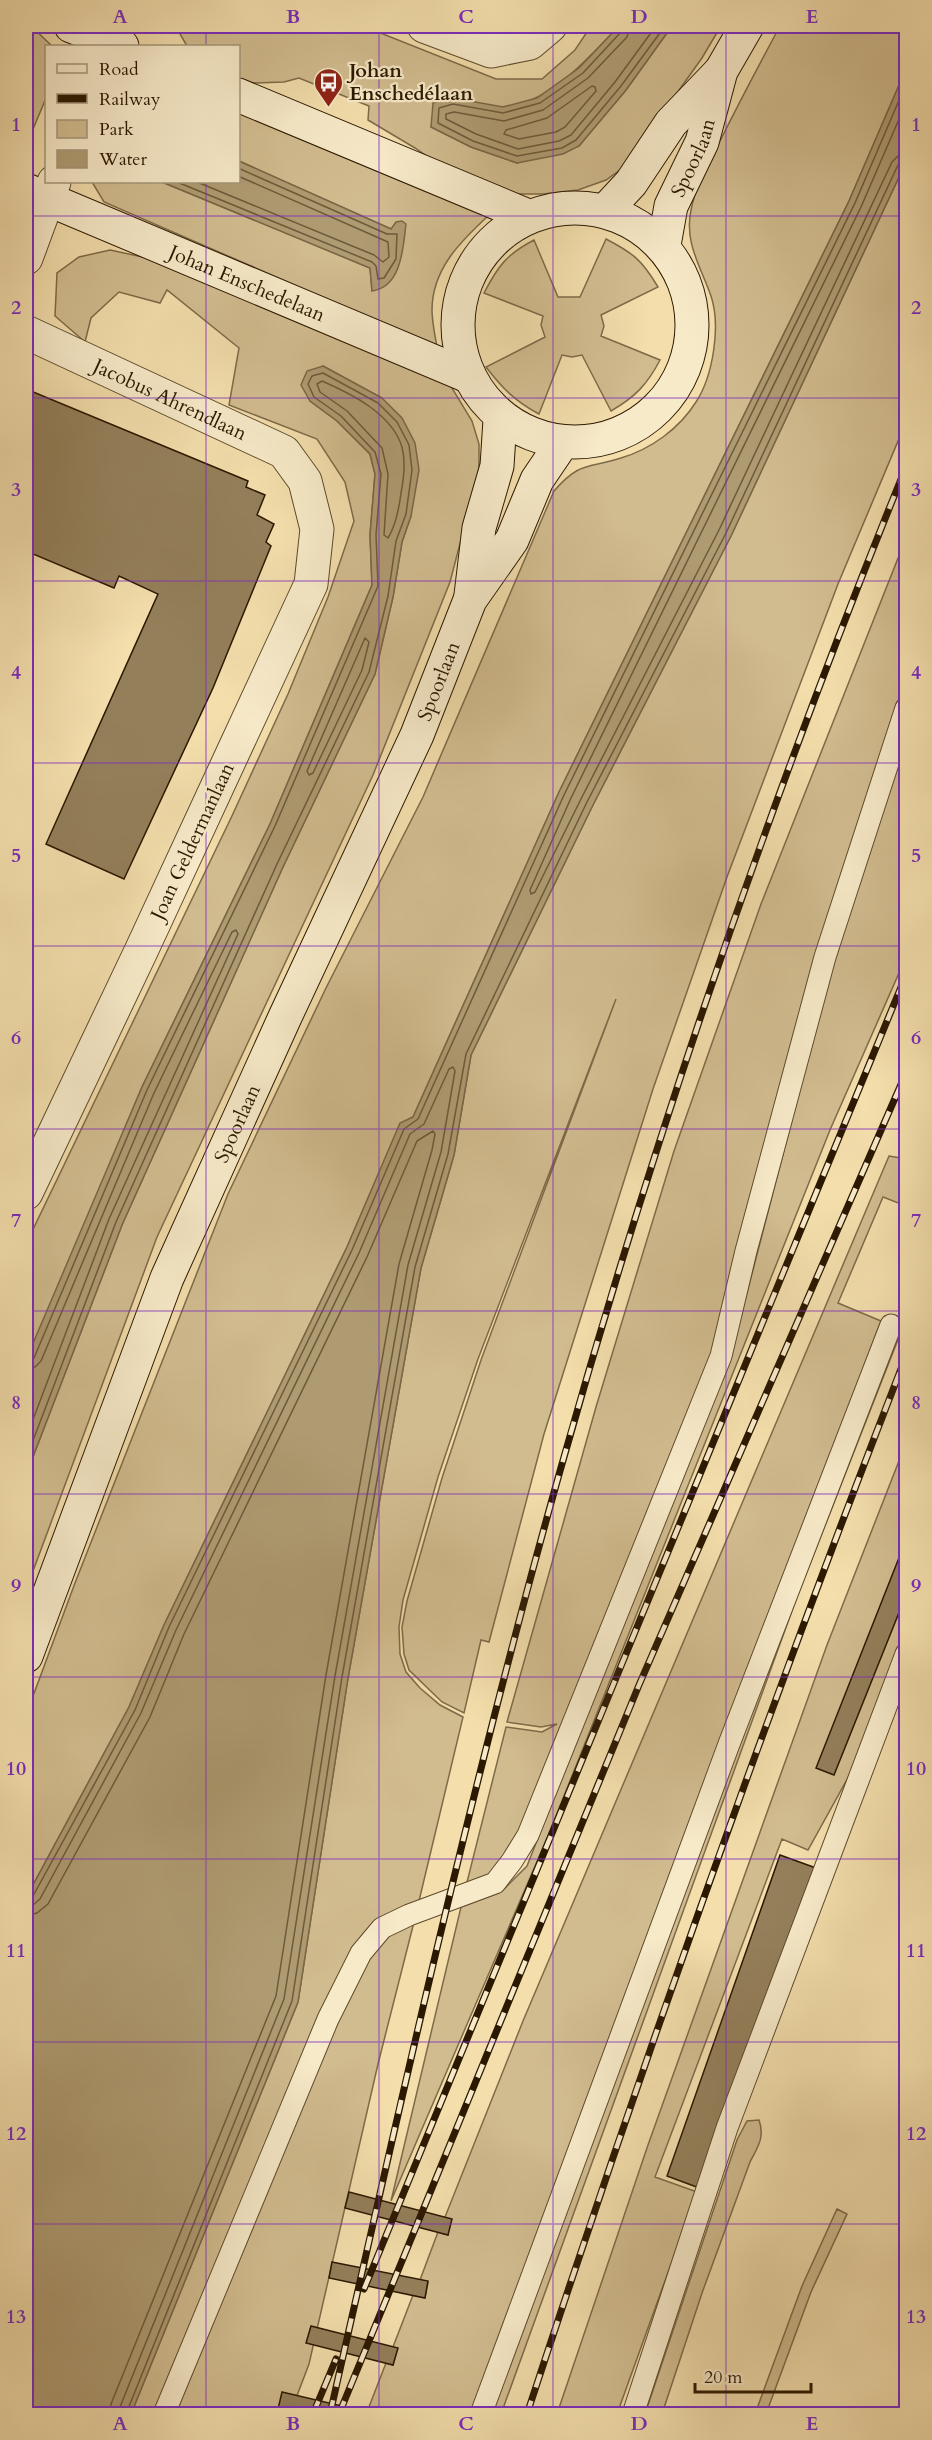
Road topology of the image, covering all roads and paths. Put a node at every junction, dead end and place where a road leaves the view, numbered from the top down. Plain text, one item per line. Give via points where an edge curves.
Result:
1 (71, 26) edge
2 (424, 26) edge
3 (550, 26) edge
4 (747, 26) edge
5 (115, 40) edge
6 (721, 71) junction
7 (240, 96) edge
8 (42, 190) edge
9 (605, 211) junction
10 (528, 216) junction
11 (664, 245) junction
12 (26, 258) edge
13 (26, 332) edge
14 (468, 376) junction
15 (500, 420) junction
16 (562, 442) junction
17 (305, 481) joint
18 (471, 600) junction
19 (906, 708) edge
20 (26, 1193) edge
21 (891, 1325) dead end
22 (906, 1654) edge
23 (26, 1656) edge
24 (165, 2415) edge
25 (482, 2415) edge
26 (633, 2415) edge

1 - 5 main road
2 - 3 main road via 491,51 530,43
4 - 6 main road, Spoorlaan
6 - 9 main road, Spoorlaan via 671,123 631,183
6 - 11 main road, Spoorlaan via 702,142 671,206
7 - 10 main road
8 - 12 main road
8 - 14 main road, Johan Enschedelaan
9 - 10 main road via 562,208
9 - 11 main road via 634,224
10 - 14 main road via 500,233 479,255 464,282 459,329
11 - 16 main road via 680,268 693,328 681,379 653,415 605,440
13 - 17 main road, Jacobus Ahrendlaan via 284,452
14 - 15 main road
15 - 16 main road via 529,437
15 - 18 main road, Spoorlaan via 497,466 479,528
16 - 18 main road, Spoorlaan via 537,480 512,540
17 - 20 main road, Joan Geldermanlaan via 317,529 311,584
18 - 23 main road, Spoorlaan via 417,735 167,1278
19 - 24 lane via 825,957 721,1356 528,1835 495,1883 382,1928 361,1953 328,2019
21 - 25 lane via 729,1744
22 - 26 lane via 727,2128

